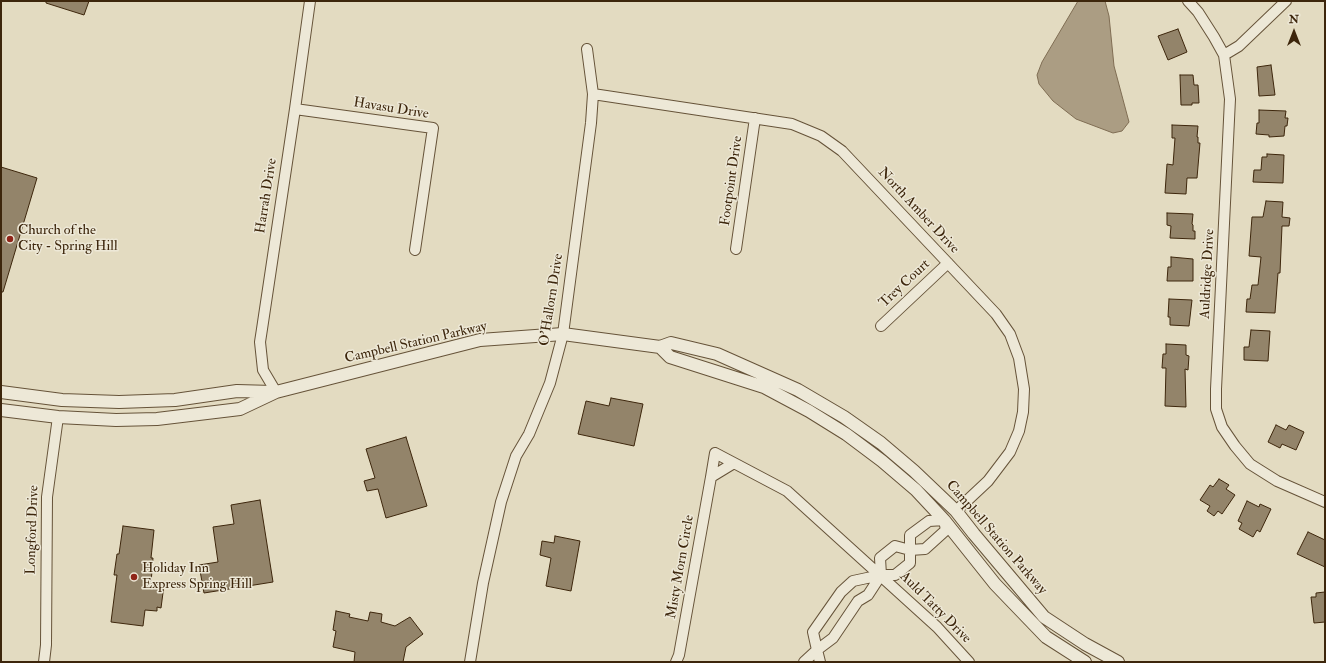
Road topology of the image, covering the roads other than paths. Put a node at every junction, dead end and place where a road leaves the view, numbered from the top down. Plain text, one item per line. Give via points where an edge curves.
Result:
1 (310, 1) edge
2 (1188, 1) edge
3 (1286, 1) edge
4 (587, 49) dead end
5 (1224, 55) junction
6 (593, 94) junction
7 (295, 109) junction
8 (755, 118) junction
9 (736, 249) dead end
10 (415, 250) dead end
11 (948, 263) junction
12 (881, 326) dead end
13 (563, 334) junction
14 (660, 346) junction
15 (1, 392) edge
16 (276, 392) junction
17 (62, 400) junction
18 (1, 410) edge
19 (58, 417) junction
20 (734, 463) junction
21 (711, 476) junction
22 (1325, 502) edge
23 (956, 511) junction
24 (944, 520) junction
25 (910, 550) junction
26 (881, 575) junction
27 (817, 650) junction
28 (44, 662) edge
29 (470, 662) edge
30 (676, 662) edge
31 (804, 662) edge
32 (820, 662) edge
33 (969, 662) edge
34 (1085, 662) edge
35 (1118, 662) edge

1 - 7 street, Harrah Drive
2 - 5 street, Auldridge Drive via 1198,12
3 - 5 street via 1239,46
4 - 6 street, O'Hallorn Drive
5 - 22 street, Auldridge Drive via 1230,98 1216,410 1222,427 1250,464 1277,481
6 - 8 street, North Amber Drive
6 - 13 street, O'Hallorn Drive
7 - 10 street, Havasu Drive via 432,128
7 - 16 street, Harrah Drive via 260,342 263,370
8 - 9 street, Footpoint Drive
8 - 11 street, North Amber Drive via 792,124 820,136 842,151
11 - 12 street, Trey Court
11 - 23 street, North Amber Drive via 996,314 1010,334 1019,358 1024,389 1019,431 1010,452 988,481
13 - 14 street, Campbell Station Parkway
13 - 16 street, Campbell Station Parkway via 480,340
13 - 29 street, O'Hallorn Drive via 550,383 529,434 516,456 501,502 483,583
14 - 23 street, Campbell Station Parkway via 671,343 717,354 798,390 844,416 881,443
14 - 24 street, Campbell Station Parkway via 670,356 764,387 846,434 916,490
15 - 17 street, Campbell Station Parkway
16 - 17 street, Campbell Station Parkway via 237,391 156,401
16 - 19 street, Campbell Station Parkway via 240,409 157,419
17 - 19 street, Longford Drive
18 - 19 street, Campbell Station Parkway
19 - 28 street, Longford Drive via 48,497
20 - 21 street
20 - 21 street, Misty Morn Circle via 715,453
20 - 26 street, Misty Morn Circle via 787,491
21 - 30 street, Misty Morn Circle
23 - 24 street
23 - 35 street, Campbell Station Parkway via 1044,616 1085,644
24 - 25 street via 946,530 924,549
24 - 25 street via 928,521 910,535
24 - 34 street, Campbell Station Parkway via 995,584 1046,637
25 - 26 street via 910,563 895,575
25 - 26 street via 895,546 880,558
26 - 27 street via 868,595 858,601 833,638
26 - 27 street via 853,581 841,592 813,632
26 - 33 street, Auld Tatty Drive via 937,627
27 - 31 street
27 - 32 street

